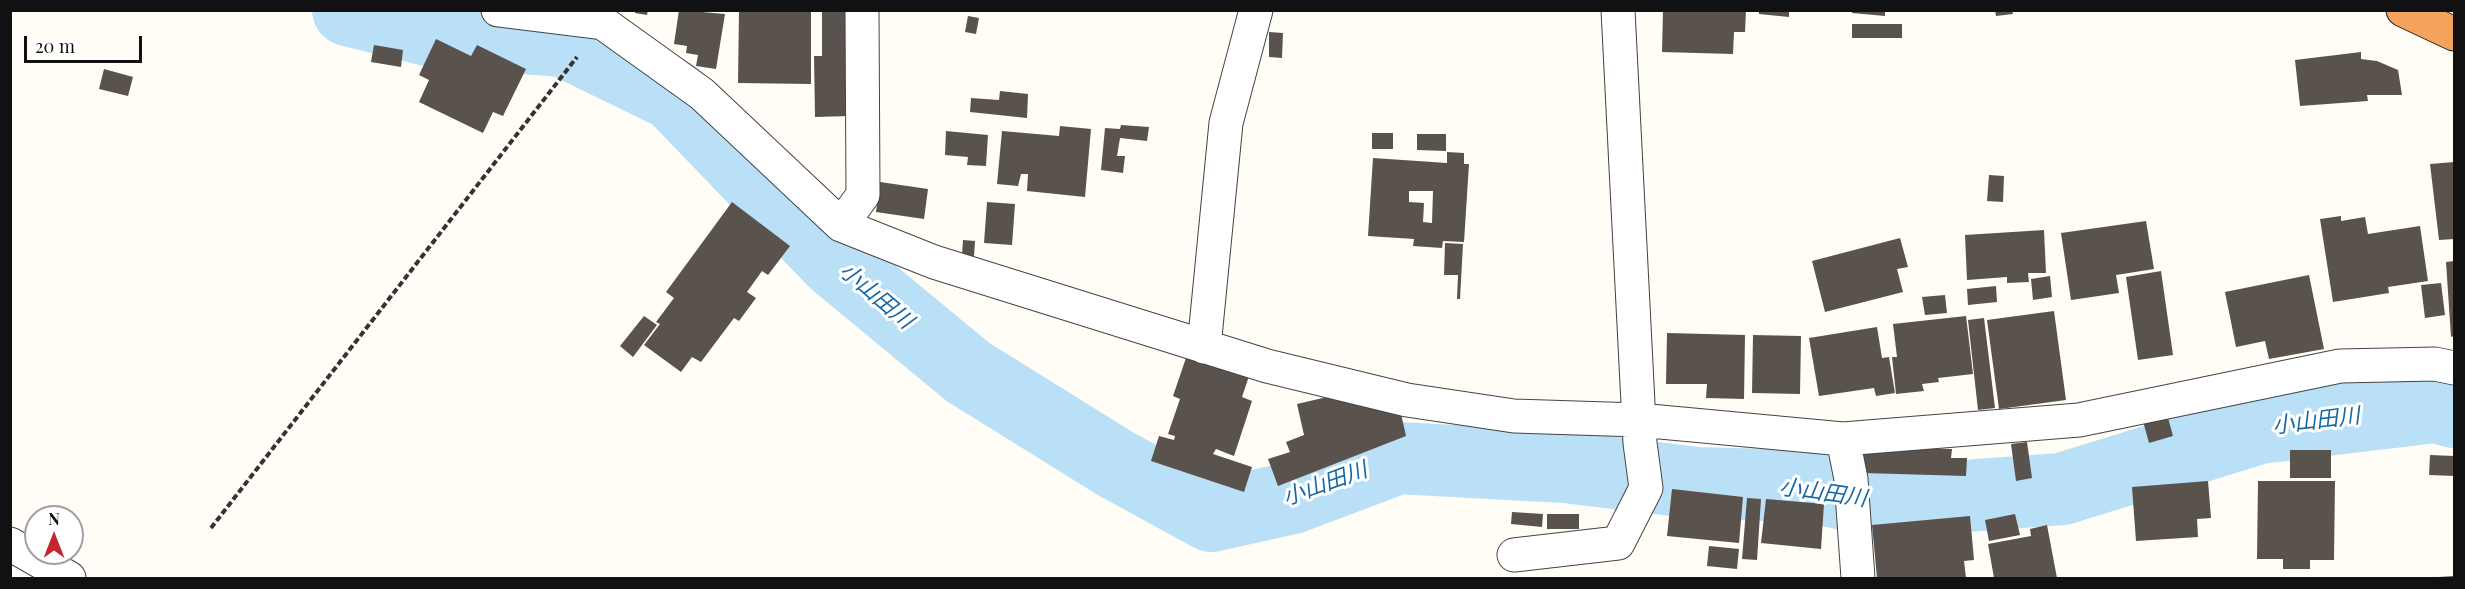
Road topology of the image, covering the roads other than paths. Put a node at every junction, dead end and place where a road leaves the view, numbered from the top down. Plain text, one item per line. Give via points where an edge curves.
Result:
1 (498, 10) edge
2 (862, 10) edge
3 (1256, 10) edge
4 (1618, 10) edge
5 (2403, 10) edge
6 (2454, 34) edge
7 (841, 225) junction
8 (1204, 347) junction
9 (2454, 368) edge
10 (1640, 431) junction
11 (1843, 439) junction
12 (10, 544) edge
13 (1514, 555) dead end
14 (69, 579) edge
15 (1858, 579) edge

1 - 7 street via 603,23 702,94
2 - 7 street via 863,195
3 - 8 street via 1226,123
4 - 10 street
5 - 6 highway
7 - 8 street via 934,262
8 - 10 street via 1407,400
9 - 11 street via 2435,364 2340,366 2079,420
10 - 11 street
10 - 13 street via 1646,488 1618,543
11 - 15 street via 1851,479
12 - 14 street

